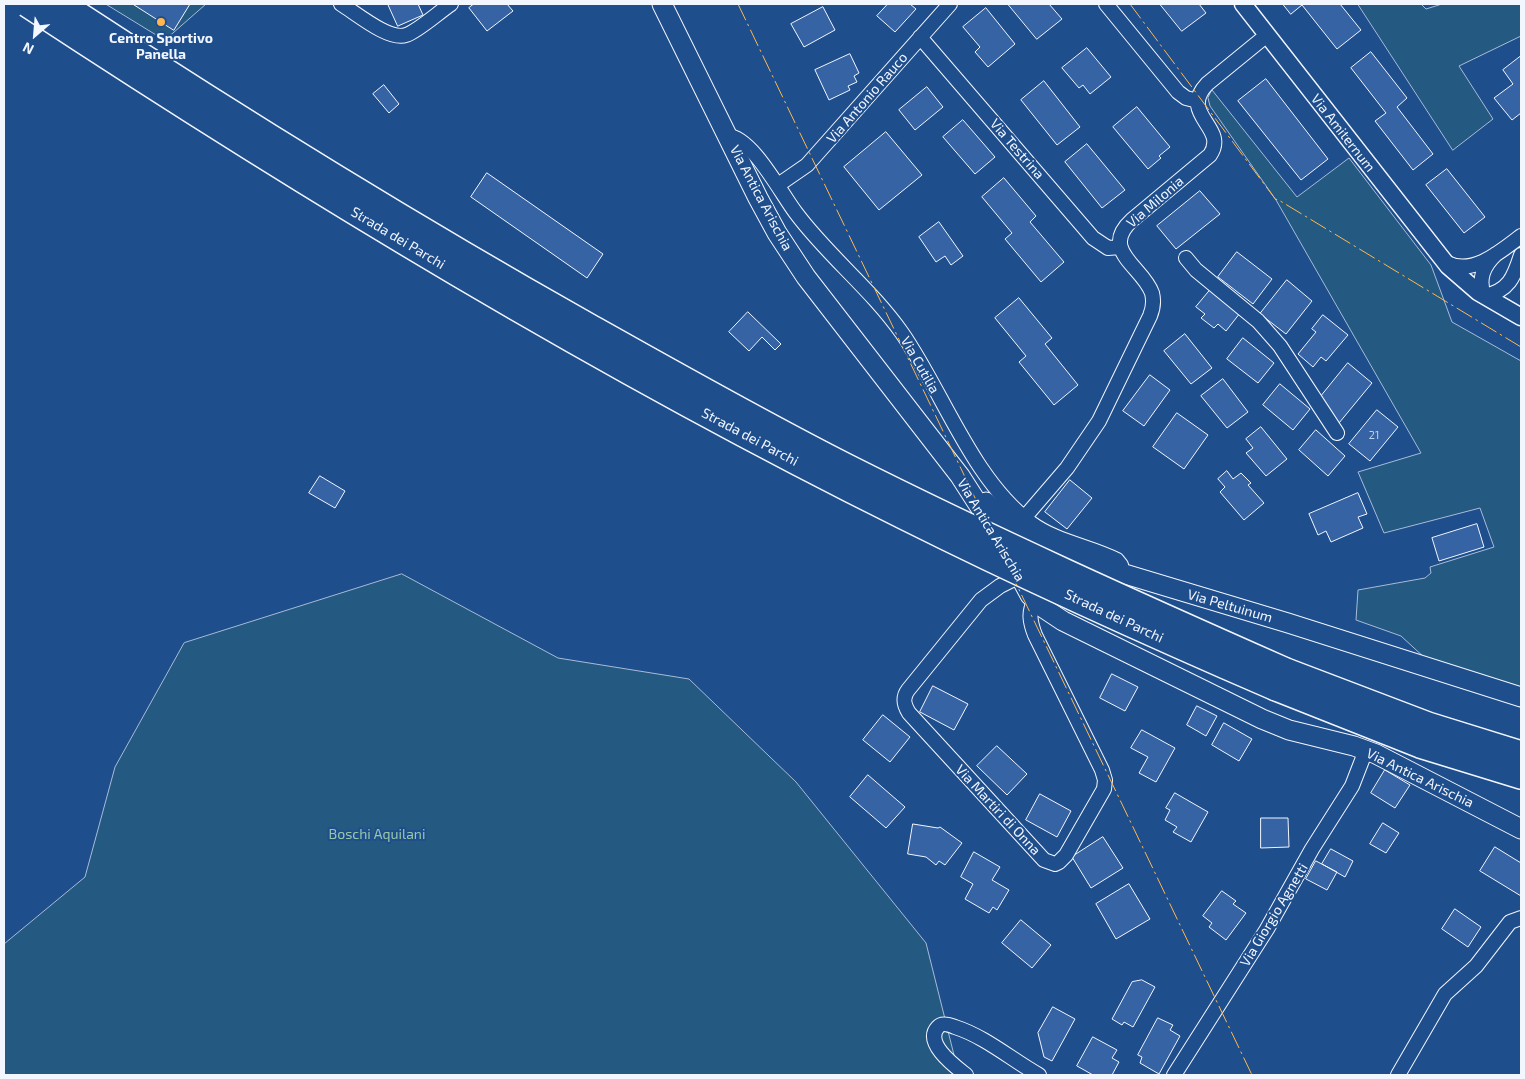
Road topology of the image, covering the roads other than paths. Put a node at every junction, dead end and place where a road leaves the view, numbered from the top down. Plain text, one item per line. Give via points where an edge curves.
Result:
1 (27, 4) edge
2 (62, 4) edge
3 (341, 4) edge
4 (451, 4) edge
5 (662, 4) edge
6 (950, 4) edge
7 (1106, 4) edge
8 (1243, 4) edge
9 (1267, 35) junction
10 (920, 37) junction
11 (1198, 101) junction
12 (728, 136) junction
13 (778, 185) junction
14 (1521, 236) edge
15 (1120, 247) junction
16 (1496, 254) junction
17 (1186, 258) dead end
18 (1520, 260) edge
19 (1444, 262) junction
20 (1521, 287) edge
21 (1484, 296) junction
22 (1521, 317) edge
23 (1337, 433) dead end
24 (960, 476) junction
25 (1024, 518) junction
26 (1055, 551) junction
27 (1075, 559) junction
28 (1122, 574) junction
29 (1020, 576) junction
30 (1038, 604) junction
31 (1281, 680) junction
32 (1521, 697) edge
33 (1366, 750) junction
34 (1521, 754) edge
35 (1521, 776) edge
36 (1521, 829) edge
37 (1521, 918) edge
38 (966, 1075) edge
39 (1039, 1075) edge
40 (1174, 1075) edge
41 (1398, 1075) edge

1 - 31 highway, Strada dei Parchi, bridge via 453,271 767,446 906,518 1129,624
2 - 31 highway, Strada dei Parchi, bridge via 357,191 653,362 845,466
3 - 4 street via 390,35 399,36 410,33
5 - 12 main road, Via Antica Arischia
6 - 10 street, Via Antonio Rauco
7 - 11 street via 1178,92
8 - 9 street, Via Amiternum
9 - 11 street via 1207,84
9 - 19 street, Via Amiternum
10 - 13 street, Via Antonio Rauco via 807,165
10 - 15 street, Via Testrina via 1093,238 1108,248
11 - 15 street, Via Milonia via 1200,115 1214,136 1212,152 1129,222 1121,235
12 - 13 street, Via Cutilia via 735,136 744,144
12 - 24 main road, Via Antica Arischia via 758,198 798,265
13 - 25 street, Via Cutilia via 806,226 901,331 980,465 999,492
14 - 16 street
15 - 25 street via 1152,292 1150,316 1099,422 1067,468
16 - 19 street via 1467,267
16 - 21 street via 1482,275
17 - 23 street via 1258,321 1280,346
18 - 20 street via 1518,277
18 - 21 street via 1509,283
19 - 21 street, Via Amiternum
21 - 22 street, Via Amiternum
24 - 26 main road, Via Peltuinum via 1005,520
24 - 29 main road, Via Antica Arischia
25 - 28 street, Via Cutilia via 1054,536 1118,560
26 - 27 main road, Via Peltuinum
26 - 29 main road via 1032,553 1021,566
27 - 28 main road, Via Peltuinum
27 - 30 main road via 1078,574 1073,591 1057,604
28 - 32 main road, Via Peltuinum
29 - 30 main road, Via Antica Arischia
29 - 30 street, Via Martiri di Onna via 982,600 905,693 904,702 909,713 1044,860 1055,864 1066,855 1103,792 1105,780 1035,635 1030,609
30 - 33 main road, Via Antica Arischia via 1071,625 1262,719 1304,735
31 - 34 highway, Strada dei Parchi
31 - 35 highway, Strada dei Parchi via 1420,745
33 - 36 main road, Via Antica Arischia
33 - 40 street, Via Giorgio Agnetti via 1352,786 1267,929
37 - 41 street via 1510,922 1476,966 1445,994
38 - 39 street via 939,1049 934,1039 938,1026 957,1027

